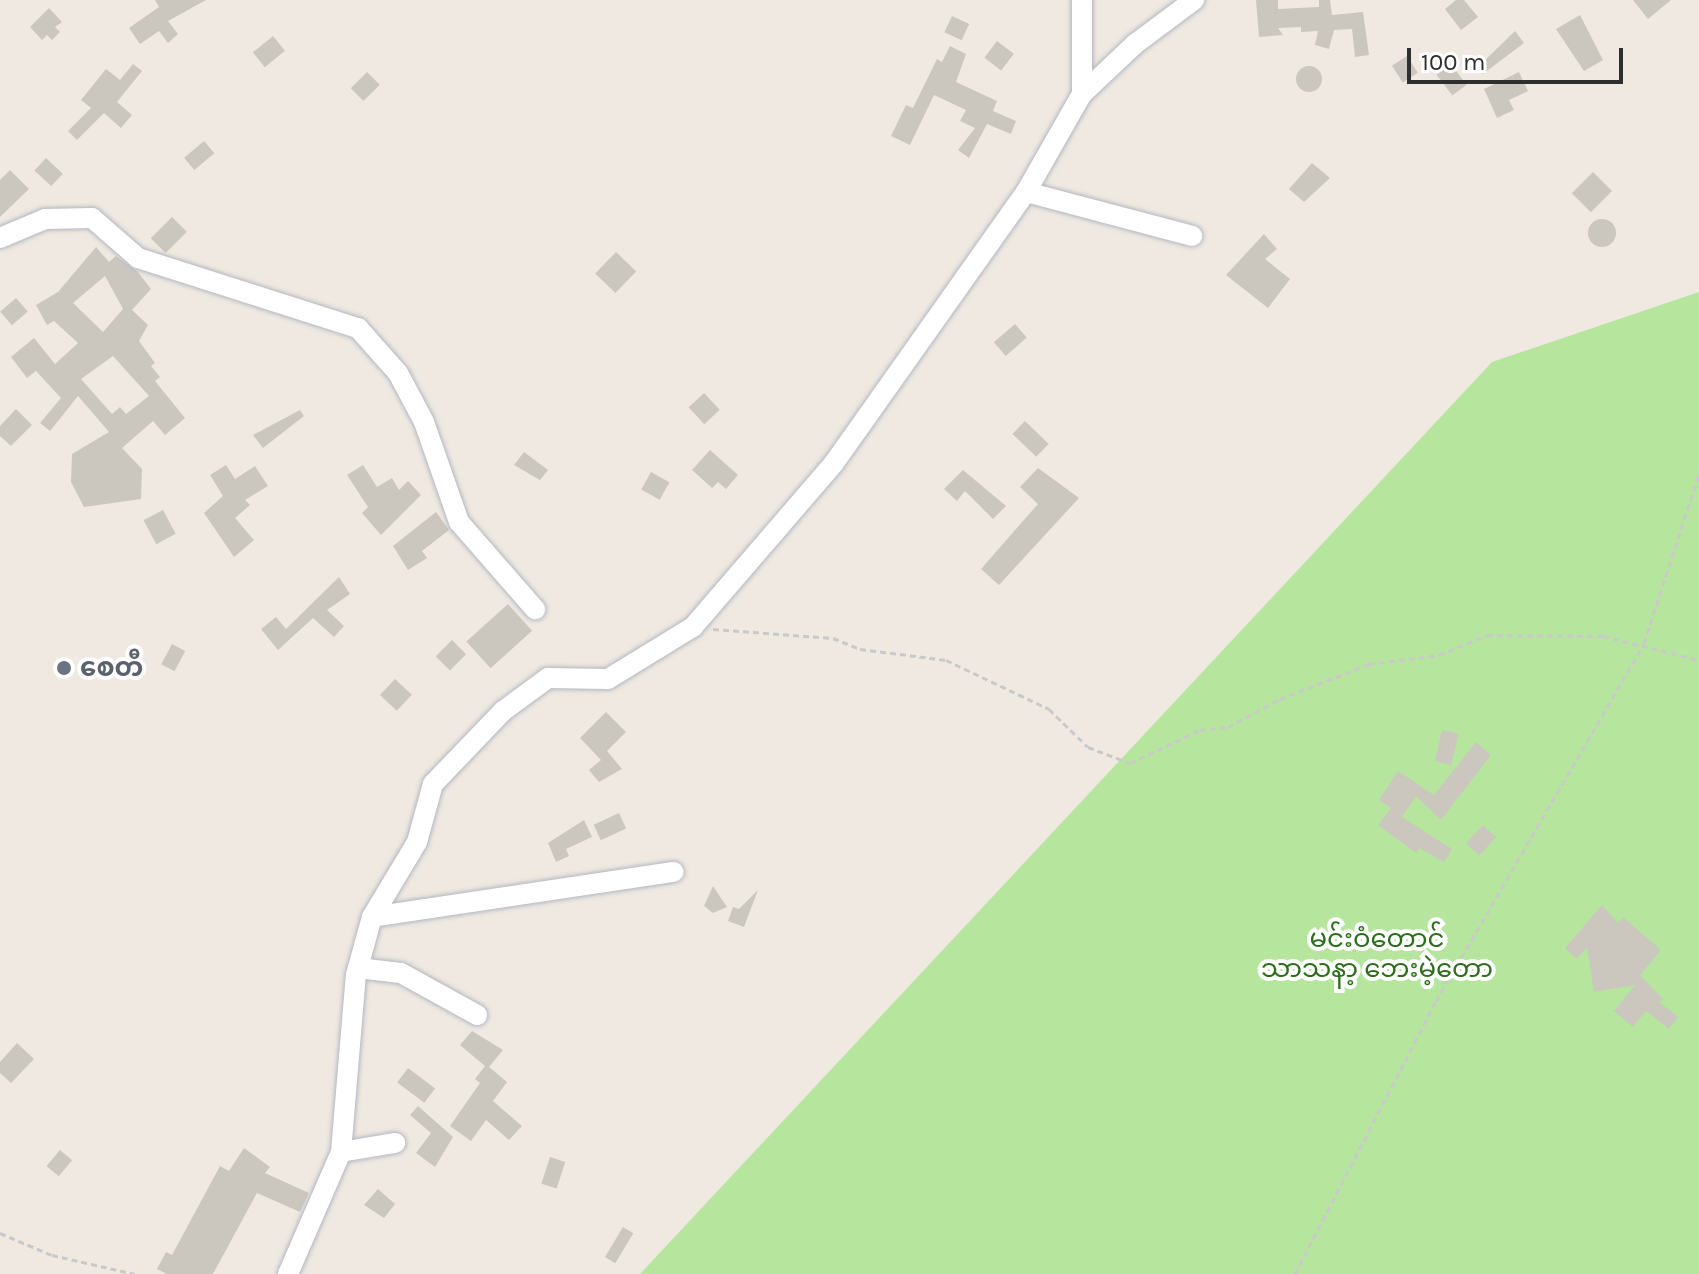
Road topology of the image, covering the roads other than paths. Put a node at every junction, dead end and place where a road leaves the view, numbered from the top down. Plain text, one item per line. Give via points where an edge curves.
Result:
1 (1082, 0) edge
2 (1194, 0) edge
3 (1082, 94) junction
4 (1026, 192) junction
5 (1192, 236) dead end
6 (0, 238) edge
7 (535, 609) dead end
8 (674, 872) dead end
9 (372, 917) junction
10 (358, 968) junction
11 (477, 1015) dead end
12 (395, 1143) dead end
13 (341, 1152) junction
14 (288, 1274) edge

1 - 3 street
2 - 3 street via 1135,44
3 - 4 street
4 - 5 street
4 - 9 street via 834,463 693,627 652,657 608,679 548,678 503,711 433,784 417,842
6 - 7 street via 45,219 92,218 138,258 358,328 398,373 424,422 459,522
8 - 9 street
9 - 10 street
10 - 11 street via 401,973
10 - 13 street via 343,1079
12 - 13 street
13 - 14 street

